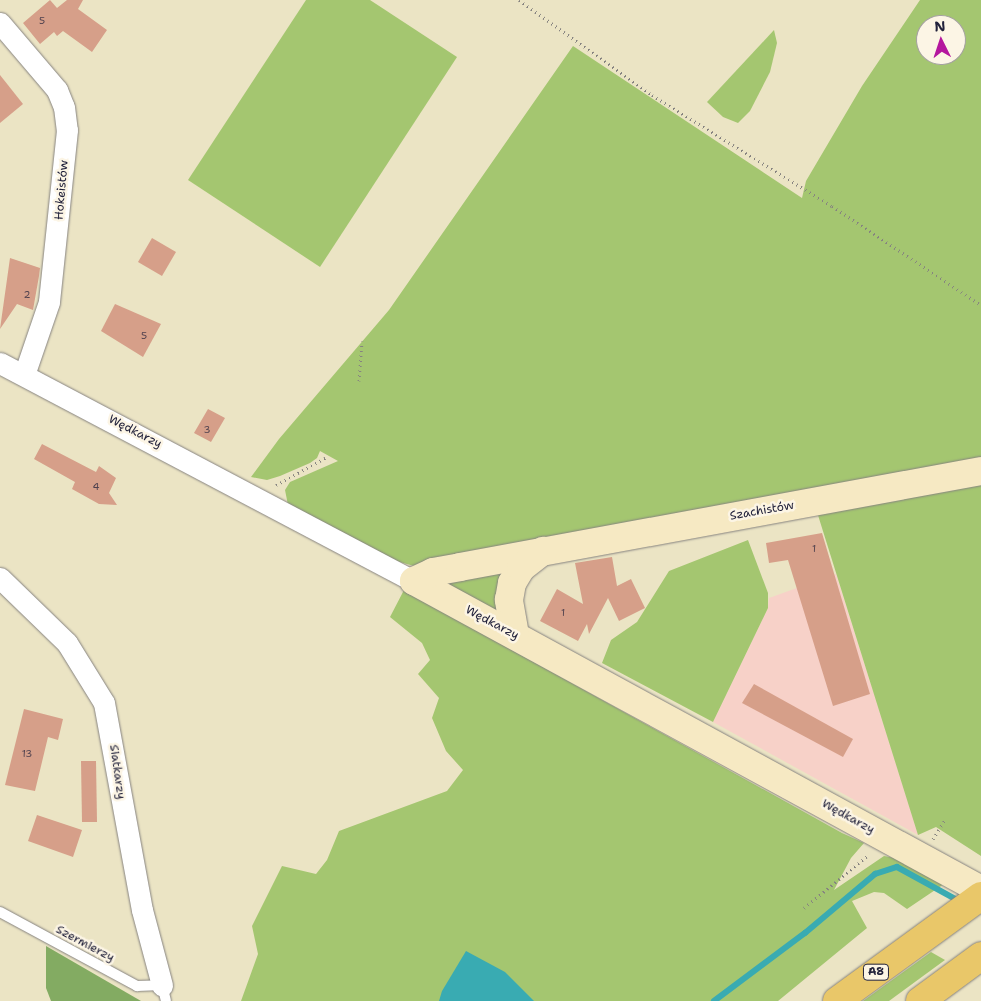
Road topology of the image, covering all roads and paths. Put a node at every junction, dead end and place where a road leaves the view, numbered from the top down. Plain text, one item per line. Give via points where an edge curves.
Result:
1 (519, 0) edge
2 (0, 23) edge
3 (981, 305) edge
4 (362, 341) dead end
5 (0, 363) edge
6 (24, 375) junction
7 (360, 381) dead end
8 (327, 457) dead end
9 (981, 471) edge
10 (266, 502) junction
11 (543, 551) junction
12 (0, 578) edge
13 (414, 581) junction
14 (514, 635) junction
15 (881, 836) junction
16 (981, 890) edge
17 (981, 896) edge
18 (804, 908) dead end
19 (0, 912) edge
20 (971, 963) edge
21 (164, 993) edge
22 (837, 1001) edge
23 (920, 1001) edge

1 - 3 path via 652,95 832,206
2 - 6 street, Hokeistów via 57,90 64,107 66,130 49,302
4 - 7 path
5 - 6 street, Wędkarzy
6 - 10 street, Wędkarzy
8 - 10 path via 284,479 273,488
9 - 11 street, Szachistów
10 - 13 street, Wędkarzy
11 - 13 street, Szachistów via 433,572
11 - 14 street, Szachistów via 521,568 512,583 510,600
12 - 21 street, Siatkarzy via 67,643 104,703 142,910
13 - 14 street, Wędkarzy
14 - 15 street, Wędkarzy
15 - 16 street, Wędkarzy
15 - 18 path via 870,854
17 - 22 highway, A8
19 - 21 lane, Szermierzy via 137,986
20 - 23 highway

